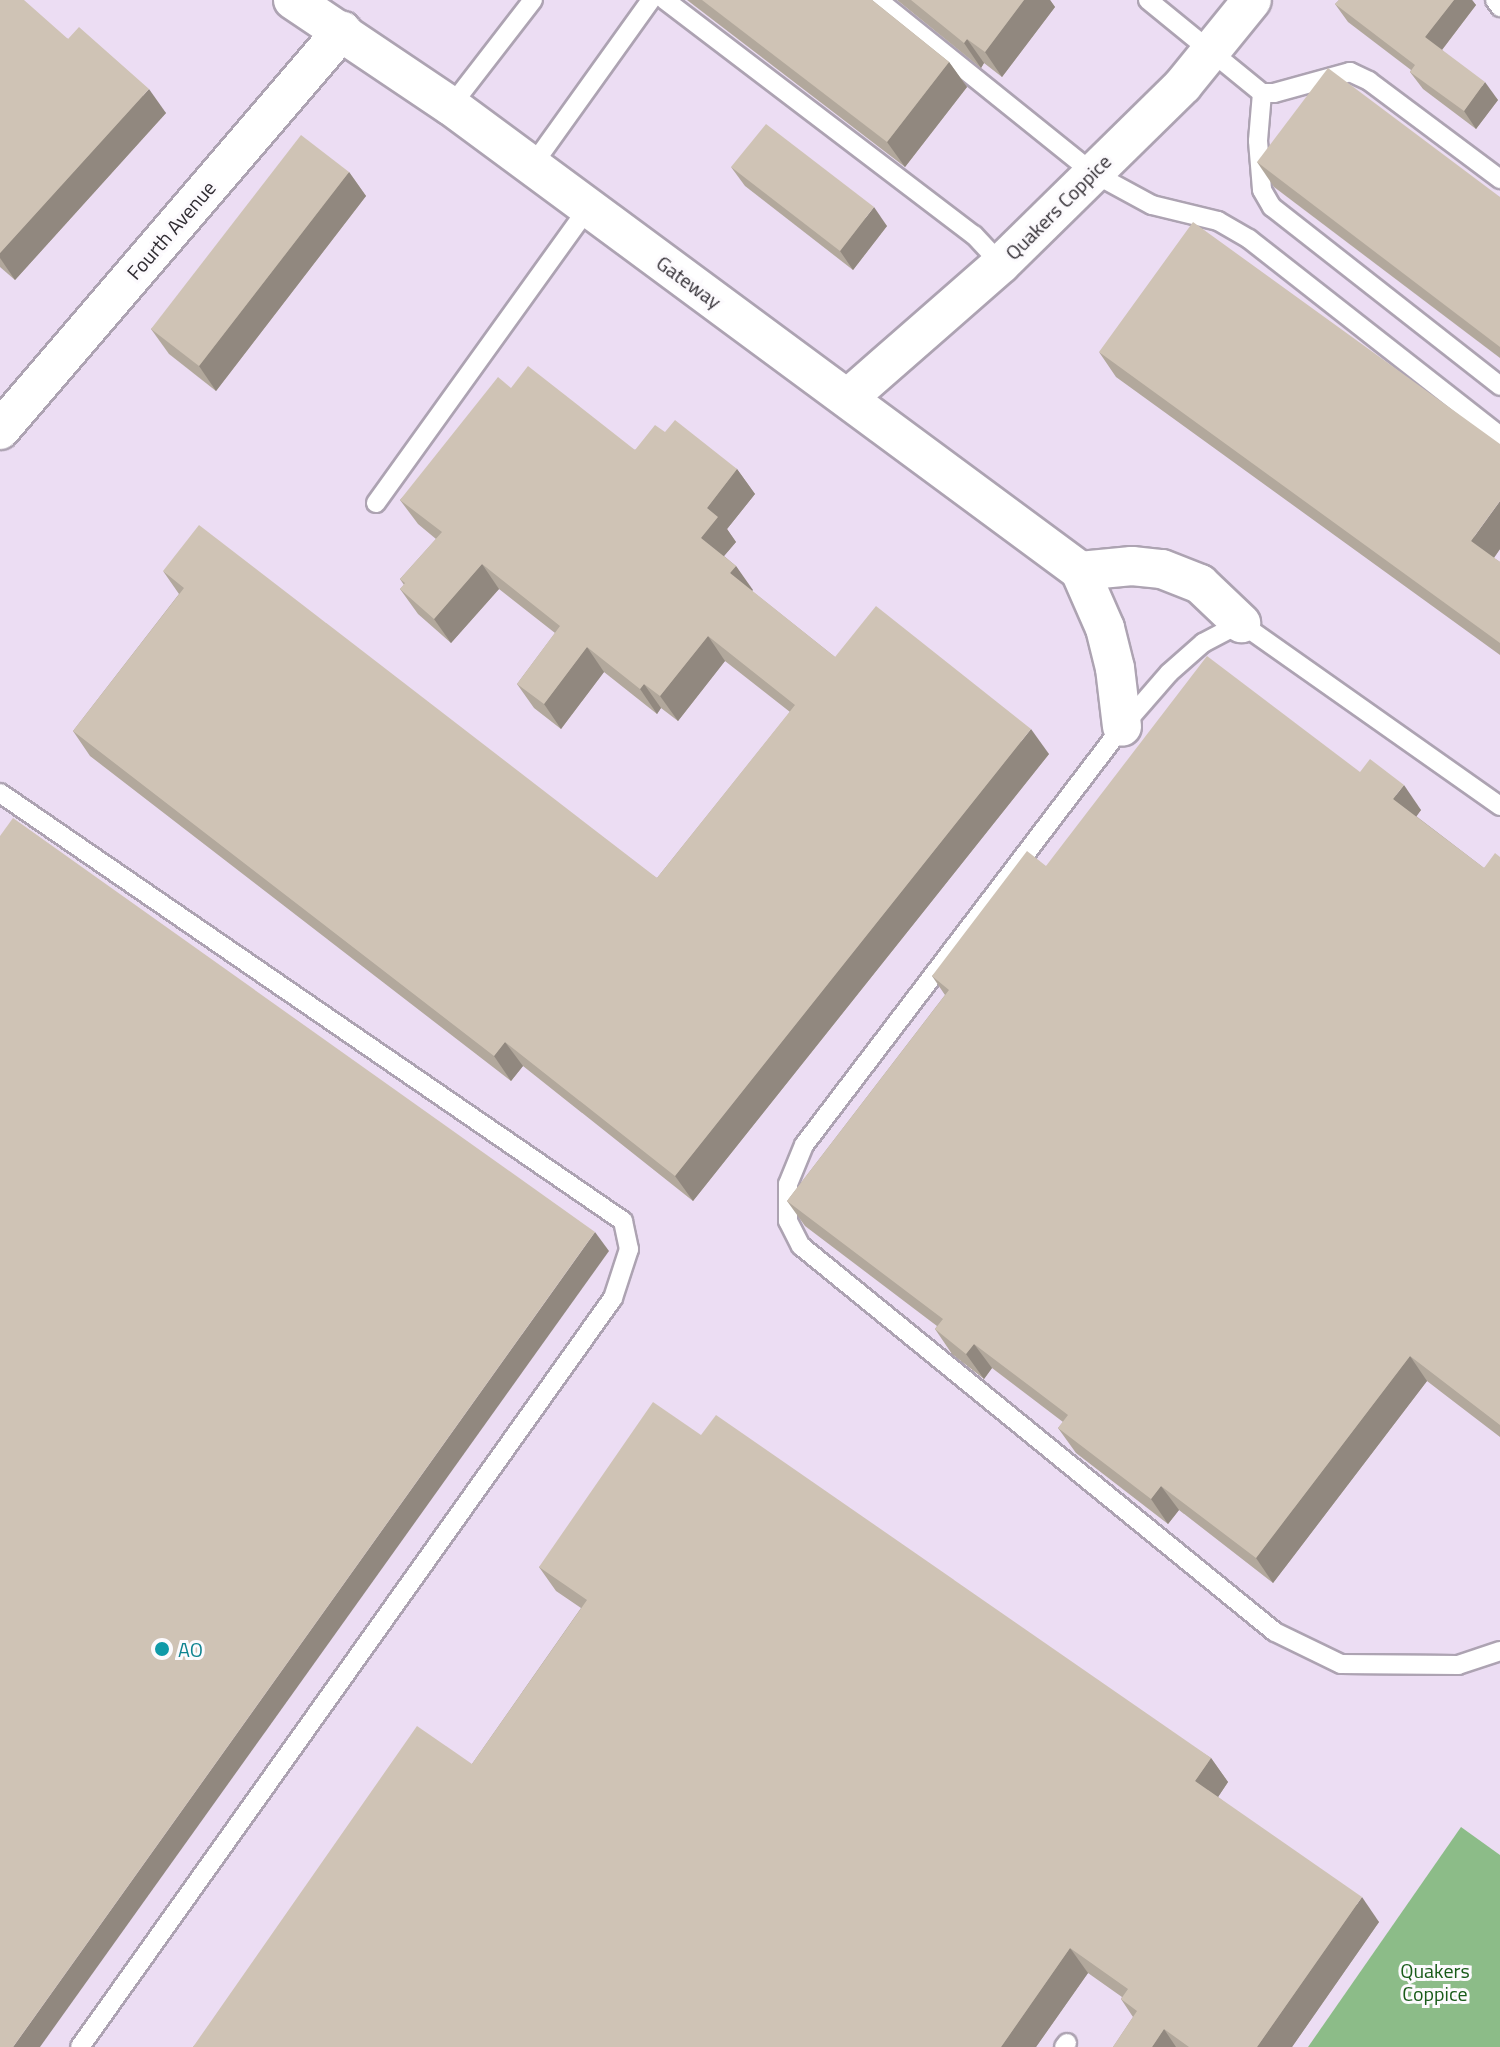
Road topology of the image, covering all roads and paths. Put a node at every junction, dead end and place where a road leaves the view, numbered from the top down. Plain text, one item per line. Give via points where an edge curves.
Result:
1 (293, 0) edge
2 (533, 0) edge
3 (651, 0) edge
4 (665, 0) edge
5 (878, 0) edge
6 (1148, 0) edge
7 (1252, 0) edge
8 (1495, 0) edge
9 (1500, 7) edge
10 (342, 31) junction
11 (1213, 51) junction
12 (1262, 93) junction
13 (451, 106) junction
14 (532, 166) junction
15 (1093, 173) junction
16 (1500, 179) edge
17 (588, 208) junction
18 (1001, 264) junction
19 (1500, 386) edge
20 (848, 398) junction
21 (0, 430) edge
22 (1500, 436) edge
23 (376, 503) dead end
24 (1080, 571) junction
25 (1241, 623) junction
26 (1122, 727) junction
27 (0, 793) edge
28 (1500, 806) edge
29 (1500, 1651) edge
30 (80, 2047) edge

1 - 10 street, Gateway
2 - 13 lane
3 - 14 lane
4 - 18 lane via 974,235
5 - 15 lane
6 - 11 lane
7 - 11 street, Quakers Coppice
8 - 9 lane
10 - 13 street, Gateway
10 - 21 street, Fourth Avenue
11 - 12 lane
11 - 15 street, Quakers Coppice
12 - 16 lane via 1350,72
12 - 19 lane via 1262,190 1272,207
13 - 14 street, Gateway
14 - 17 street, Gateway
15 - 18 street, Quakers Coppice
15 - 22 lane via 1152,205 1218,221 1249,239
17 - 20 street, Gateway
17 - 23 lane
18 - 20 street, Quakers Coppice
20 - 24 street, Gateway
24 - 25 street via 1162,569 1200,584
24 - 26 street, Gateway via 1105,628
25 - 26 lane via 1203,643
25 - 28 lane
26 - 29 lane via 804,1145 788,1184 788,1221 801,1246 1275,1632 1341,1664 1458,1665
27 - 30 lane via 623,1221 629,1249 613,1298

